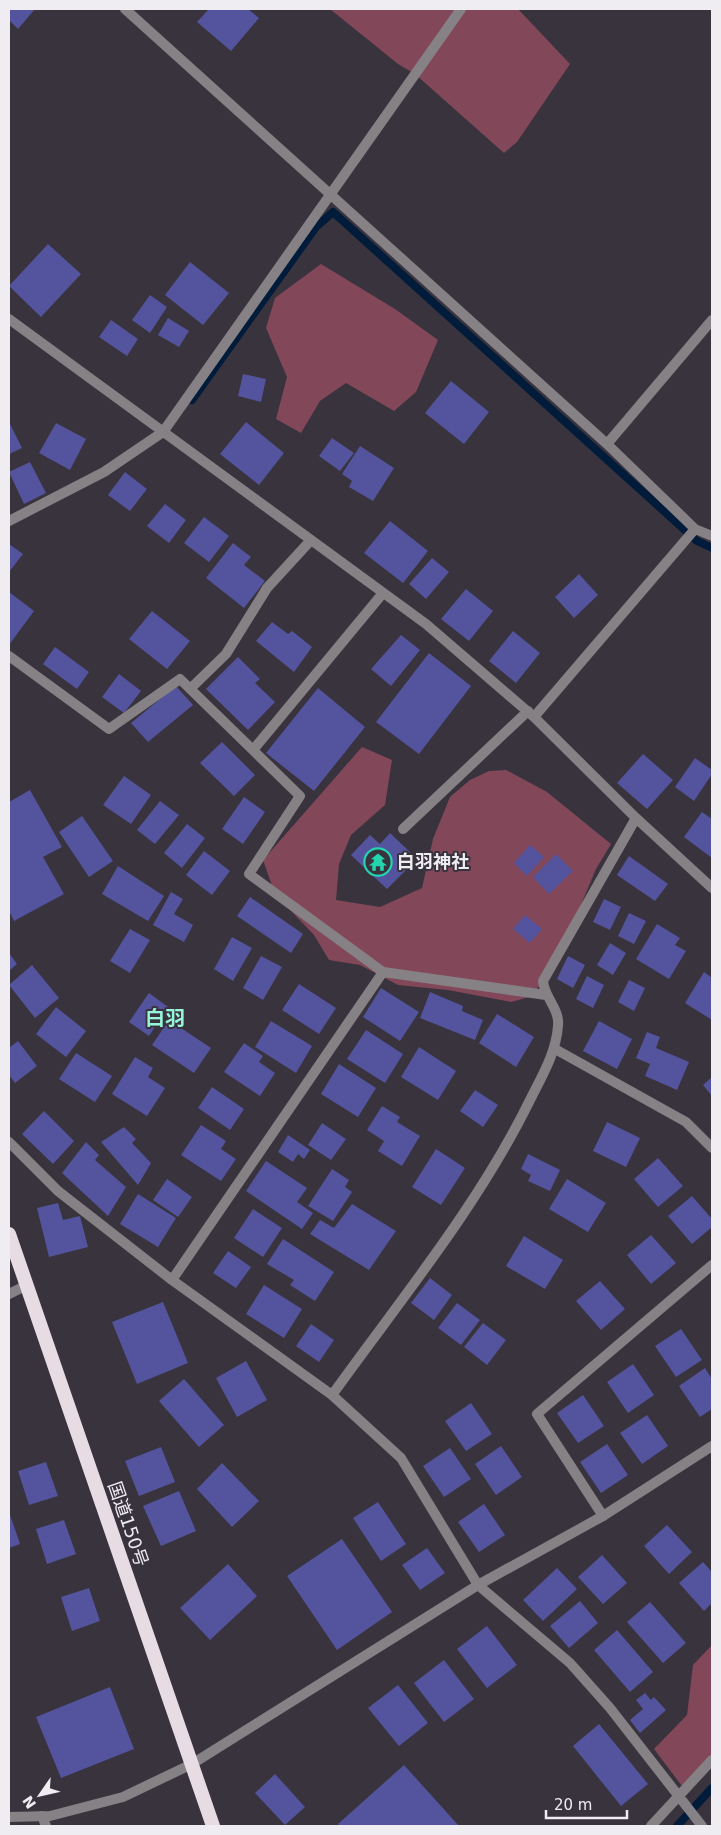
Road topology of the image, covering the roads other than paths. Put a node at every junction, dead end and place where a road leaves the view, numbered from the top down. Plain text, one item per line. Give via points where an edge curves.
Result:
1 (124, 9) edge
2 (461, 9) edge
3 (329, 193) junction
4 (9, 319) edge
5 (712, 320) edge
6 (163, 432) junction
7 (607, 444) junction
8 (9, 521) edge
9 (695, 529) junction
10 (712, 536) edge
11 (311, 540) junction
12 (384, 593) junction
13 (9, 656) edge
14 (190, 689) junction
15 (531, 714) junction
16 (252, 750) junction
17 (636, 818) junction
18 (403, 829) dead end
19 (712, 888) edge
20 (382, 972) junction
21 (546, 995) junction
22 (555, 1049) junction
23 (9, 1142) edge
24 (712, 1148) edge
25 (9, 1234) edge
26 (712, 1265) edge
27 (172, 1280) junction
28 (27, 1286) junction
29 (9, 1294) edge
30 (332, 1395) junction
31 (712, 1446) edge
32 (603, 1516) junction
33 (478, 1585) junction
34 (712, 1760) edge
35 (192, 1764) junction
36 (678, 1797) junction
37 (42, 1816) junction
38 (9, 1817) edge
39 (46, 1826) edge
40 (213, 1826) edge
41 (651, 1826) edge
42 (702, 1826) edge

1 - 3 street
2 - 3 street
3 - 6 street
3 - 7 street
4 - 6 street
5 - 7 street
6 - 8 street via 104,472
6 - 11 street
7 - 9 street
9 - 10 street
9 - 15 street
11 - 12 street
11 - 14 street via 267,588 226,654
12 - 15 street via 426,624
12 - 16 street
13 - 14 street via 109,729 180,679
14 - 16 street
15 - 17 street
15 - 18 street
16 - 20 street via 300,796 249,874
17 - 19 street
17 - 21 street via 543,981
20 - 21 street
20 - 27 street
21 - 22 street via 554,1006 559,1024
22 - 24 street via 686,1122
22 - 30 street via 484,1184
23 - 27 street via 58,1191
25 - 28 highway, 国道150号
26 - 32 street via 537,1414
27 - 30 street
28 - 29 street
28 - 35 highway, 国道150号
30 - 33 street via 402,1458
31 - 32 street
32 - 33 street
33 - 35 street
33 - 36 street via 570,1663 610,1708
34 - 36 street
35 - 37 street via 124,1797
35 - 40 highway, 国道150号
36 - 41 street
36 - 42 street
37 - 38 street
37 - 39 street

